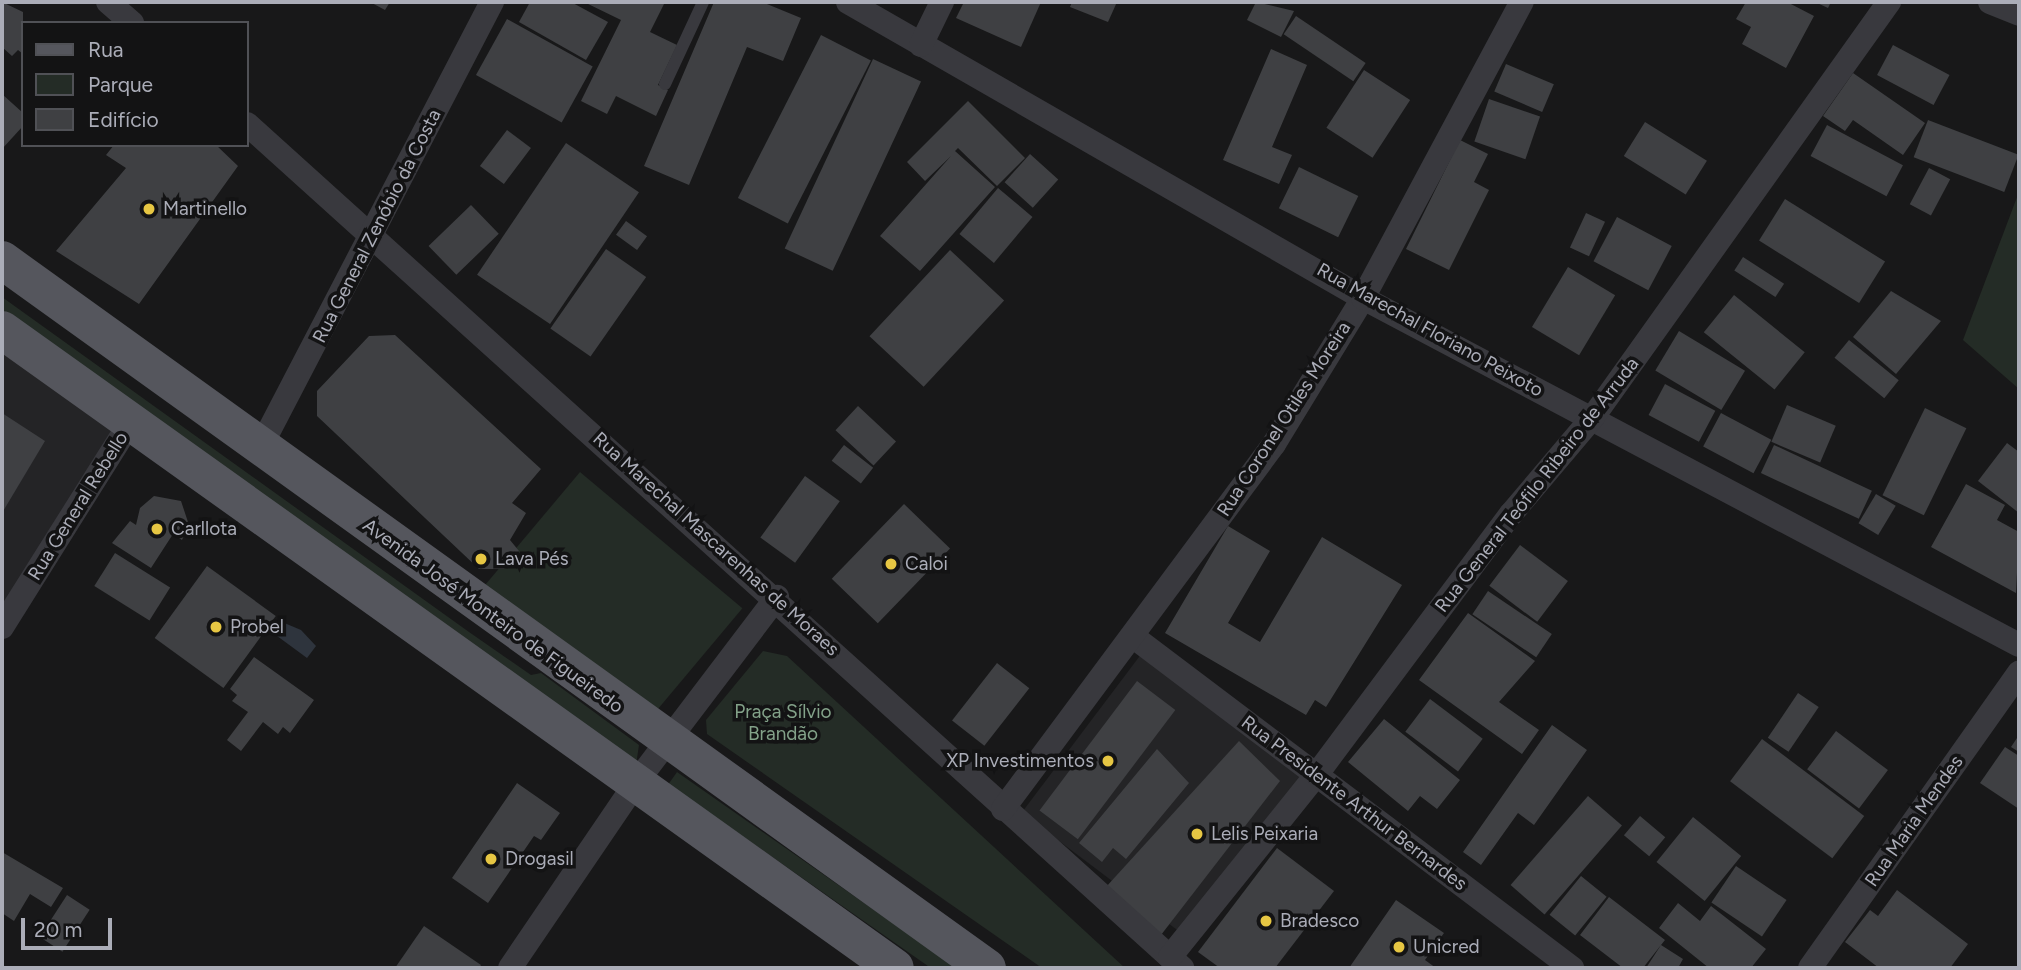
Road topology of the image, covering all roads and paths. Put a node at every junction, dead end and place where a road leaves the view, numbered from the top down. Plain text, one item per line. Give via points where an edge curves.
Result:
1 (108, 2) edge
2 (492, 2) edge
3 (703, 2) edge
4 (848, 2) edge
5 (942, 2) edge
6 (1522, 2) edge
7 (1889, 2) edge
8 (1990, 2) edge
9 (2019, 14) edge
10 (130, 21) edge
11 (921, 45) junction
12 (665, 84) dead end
13 (248, 125) edge
14 (374, 236) junction
15 (2, 260) edge
16 (1363, 298) junction
17 (2, 330) edge
18 (1593, 417) junction
19 (132, 420) junction
20 (260, 448) junction
21 (777, 597) junction
22 (2, 627) edge
23 (1135, 638) junction
24 (2019, 645) edge
25 (2019, 673) edge
26 (666, 742) junction
27 (1317, 774) junction
28 (635, 784) junction
29 (1003, 809) junction
30 (1176, 963) edge
31 (510, 968) edge
32 (895, 968) edge
33 (987, 968) edge
34 (1572, 968) edge
35 (1810, 968) edge

1 - 10 street
2 - 14 street, Rua General Zenóbio da Costa
3 - 12 lane
4 - 11 street, Rua Marechal Floriano Peixoto
5 - 11 street
6 - 16 street, Rua Coronel Otiles Moreira
7 - 18 street, Rua General Teófilo Ribeiro de Arruda
8 - 9 street
11 - 16 street, Rua Marechal Floriano Peixoto
13 - 14 street, Rua Marechal Mascarenhas de Moraes
14 - 20 street, Rua General Zenóbio da Costa
14 - 21 street, Rua Marechal Mascarenhas de Moraes
15 - 20 main road, Avenida José Monteiro de Figueiredo
16 - 18 street, Rua Marechal Floriano Peixoto
16 - 23 street, Rua Coronel Otiles Moreira via 1274,444
17 - 19 main road
18 - 24 street, Rua Marechal Floriano Peixoto
18 - 27 street, Rua General Teófilo Ribeiro de Arruda via 1511,514
19 - 22 street, Rua General Rebello
19 - 28 main road
20 - 26 main road, Avenida José Monteiro de Figueiredo
21 - 26 street
21 - 29 street, Rua Marechal Mascarenhas de Moraes
23 - 27 street, Rua Presidente Arthur Bernardes
23 - 29 street, Rua Coronel Otiles Moreira
25 - 35 street, Rua Maria Mendes
26 - 28 street
26 - 33 main road, Avenida José Monteiro de Figueiredo
27 - 30 street, Rua General Teófilo Ribeiro de Arruda
27 - 34 street, Rua Presidente Arthur Bernardes
28 - 31 street
28 - 32 main road
29 - 30 street, Rua Marechal Mascarenhas de Moraes

